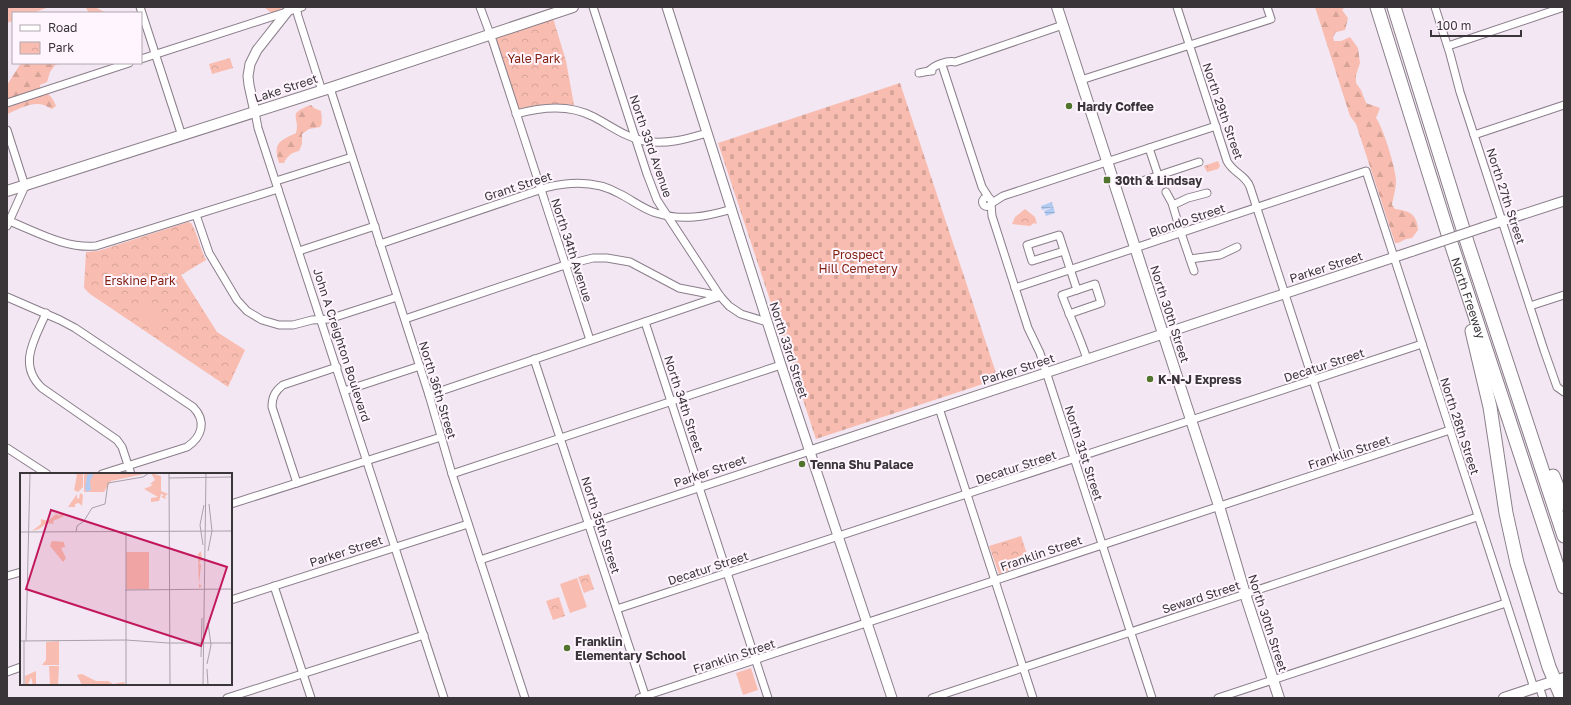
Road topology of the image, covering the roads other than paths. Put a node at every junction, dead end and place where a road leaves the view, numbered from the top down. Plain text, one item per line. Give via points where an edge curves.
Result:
1 (480, 7) edge
2 (573, 7) edge
3 (593, 7) edge
4 (667, 7) edge
5 (1057, 7) edge
6 (1177, 7) edge
7 (1267, 7) edge
8 (1372, 7) edge
9 (1377, 7) edge
10 (1394, 7) edge
11 (1399, 7) edge
12 (1435, 7) edge
13 (1564, 7) edge
14 (294, 9) edge
15 (142, 13) edge
16 (1063, 26) junction
17 (490, 35) junction
18 (1190, 46) junction
19 (1448, 46) junction
20 (155, 54) junction
21 (142, 59) edge
22 (955, 62) junction
23 (126, 64) edge
24 (943, 68) junction
25 (929, 70) junction
26 (919, 73) dead end
27 (1081, 80) junction
28 (326, 89) junction
29 (1419, 89) junction
30 (1404, 93) junction
31 (7, 103) edge
32 (1564, 105) edge
33 (255, 112) junction
34 (516, 114) junction
35 (1216, 126) junction
36 (7, 130) edge
37 (707, 133) junction
38 (1474, 135) junction
39 (182, 136) junction
40 (635, 138) junction
41 (1149, 148) junction
42 (352, 157) junction
43 (1107, 162) junction
44 (1199, 162) dead end
45 (1366, 171) joint
46 (1158, 174) junction
47 (1144, 180) dead end
48 (276, 181) junction
49 (25, 186) junction
50 (278, 189) junction
51 (541, 189) junction
52 (7, 191) edge
53 (1166, 192) dead end
54 (1207, 193) dead end
55 (988, 201) junction
56 (1564, 201) edge
57 (1173, 205) junction
58 (1257, 208) junction
59 (732, 209) junction
60 (196, 215) junction
61 (666, 216) junction
62 (1502, 221) junction
63 (8, 224) edge
64 (374, 226) junction
65 (1181, 233) junction
66 (1448, 234) junction
67 (380, 244) junction
68 (1135, 248) junction
69 (1237, 248) dead end
70 (1064, 250) junction
71 (299, 251) junction
72 (1394, 257) junction
73 (1190, 259) junction
74 (565, 265) junction
75 (1070, 270) junction
76 (1194, 271) dead end
77 (1015, 288) junction
78 (1077, 290) junction
79 (1284, 294) junction
80 (1564, 295) edge
81 (720, 296) junction
82 (7, 297) edge
83 (398, 297) junction
84 (1530, 306) junction
85 (1489, 308) junction
86 (46, 313) junction
87 (1069, 314) junction
88 (321, 319) junction
89 (405, 319) junction
90 (645, 322) junction
91 (767, 322) junction
92 (1164, 334) junction
93 (590, 340) junction
94 (1422, 344) junction
95 (534, 359) junction
96 (1087, 359) junction
97 (781, 365) junction
98 (420, 366) junction
99 (336, 367) junction
100 (1046, 373) junction
101 (1312, 380) junction
102 (344, 391) junction
103 (1562, 391) edge
104 (429, 395) junction
105 (671, 401) junction
106 (939, 408) junction
107 (1191, 420) junction
108 (1450, 430) junction
109 (441, 437) junction
110 (560, 438) junction
111 (7, 448) edge
112 (810, 451) junction
113 (1075, 458) junction
114 (367, 461) junction
115 (128, 466) junction
116 (1341, 466) junction
117 (44, 473) edge
118 (105, 473) edge
119 (130, 473) edge
120 (452, 474) junction
121 (297, 483) junction
122 (699, 487) junction
123 (967, 494) junction
124 (232, 504) edge
125 (1564, 504) edge
126 (1219, 506) junction
127 (1477, 517) junction
128 (468, 524) junction
129 (589, 524) junction
130 (1564, 536) edge
131 (838, 537) junction
132 (1103, 544) junction
133 (395, 548) junction
134 (480, 560) junction
135 (20, 572) edge
136 (727, 573) junction
137 (7, 576) edge
138 (995, 580) junction
139 (274, 586) junction
140 (1564, 587) edge
141 (1245, 594) junction
142 (232, 600) edge
143 (1506, 603) junction
144 (617, 609) junction
145 (868, 623) junction
146 (1130, 632) junction
147 (424, 635) junction
148 (756, 660) junction
149 (20, 667) edge
150 (1023, 668) junction
151 (7, 672) edge
152 (303, 674) junction
153 (1273, 680) junction
154 (1559, 680) edge
155 (1537, 687) junction
156 (644, 697) edge
157 (227, 698) edge
158 (311, 698) edge
159 (444, 698) edge
160 (525, 698) edge
161 (768, 698) edge
162 (892, 698) edge
163 (932, 698) edge
164 (1033, 698) edge
165 (1152, 698) edge
166 (1218, 698) edge
167 (1279, 698) edge
168 (1504, 698) edge
169 (1543, 698) edge
170 (1562, 698) edge

1 - 17 street, North 34th Avenue
2 - 17 main road, Lake Street
3 - 40 street, North 33rd Avenue
4 - 37 street, North 33rd Street
5 - 16 main road, North 30th Street
6 - 18 street, North 29th Street
7 - 18 street via 1271,19
8 - 30 highway
9 - 30 highway, North Freeway
10 - 29 highway, North Freeway
11 - 29 highway
12 - 19 street, North 27th Street
13 - 19 street
14 - 20 street
14 - 28 street, North 36th Street
14 - 33 street, John A Creighton Boulevard via 258,50 250,64 248,76
15 - 20 street
16 - 22 street
16 - 27 main road, North 30th Street
17 - 28 main road, Lake Street
17 - 34 street, North 34th Avenue
18 - 27 street
18 - 35 street, North 29th Street
19 - 38 street, North 27th Street
20 - 21 street
20 - 39 street
22 - 24 street
22 - 25 street via 944,63
23 - 31 street
24 - 25 street
24 - 55 street, North 31st Street
25 - 26 street
27 - 43 main road, North 30th Street
28 - 33 main road, Lake Street
28 - 42 street, North 36th Street
29 - 85 highway, North Freeway
30 - 66 highway, North Freeway
32 - 38 street
33 - 39 main road, Lake Street
33 - 48 street, John A Creighton Boulevard
34 - 40 street via 548,107 571,109 594,117 622,134
34 - 51 street, North 34th Avenue
35 - 41 street
35 - 58 street, North 29th Street via 1228,164 1247,181
36 - 49 street
37 - 40 street via 664,142
37 - 59 street, North 33rd Street
38 - 62 street, North 27th Street
39 - 49 main road, Lake Street
40 - 61 street, North 33rd Avenue via 657,200
41 - 43 street
41 - 46 street
42 - 48 street
42 - 64 street, North 36th Street
43 - 55 street
43 - 68 main road, North 30th Street
44 - 46 street
45 - 58 street, Blondo Street
45 - 72 street, North 28th Street
46 - 47 street
48 - 50 street, John A Creighton Boulevard
49 - 52 main road, Lake Street
49 - 63 street
50 - 60 street
50 - 71 street, John A Creighton Boulevard
51 - 61 street, Grant Street via 569,183 596,184 614,190 649,210
51 - 67 street, Grant Street
51 - 74 street, North 34th Avenue
53 - 57 street
54 - 57 street
55 - 77 street, North 31st Street
56 - 62 street, Parker Street
57 - 65 street
58 - 65 street, Blondo Street
58 - 79 street, North 29th Street
59 - 61 street, Grant Street via 697,217
59 - 91 street, North 33rd Street
60 - 63 street via 106,244 88,247 66,243
60 - 88 street via 209,254 237,300 248,311 262,320 279,325
61 - 81 street, North 33rd Avenue
62 - 72 street, Parker Street, bridge
62 - 84 street, North 27th Street
64 - 67 street, North 36th Street
64 - 71 street
65 - 68 street, Blondo Street
65 - 73 street
66 - 140 highway, North Freeway
66 - 154 highway via 1489,400 1506,513 1516,558 1540,640
67 - 83 street, North 36th Street
68 - 75 street, Blondo Street
68 - 92 main road, North 30th Street
69 - 73 street via 1220,255
70 - 70 street via 1059,235 1027,245 1032,261
70 - 75 street
71 - 88 street, John A Creighton Boulevard
72 - 79 street, Parker Street
72 - 94 street, North 28th Street
73 - 76 street
74 - 81 street via 593,258 619,260 639,266 679,288
74 - 89 street
74 - 93 street, North 34th Avenue
75 - 77 street, Blondo Street
75 - 78 street
77 - 100 street, North 31st Street
78 - 87 street via 1062,295
78 - 87 street via 1095,284 1101,303
79 - 92 street, Parker Street
79 - 101 street, North 29th Street
80 - 84 street
81 - 90 street
81 - 91 street, North 33rd Avenue via 741,314
82 - 86 street
83 - 88 street via 329,319
83 - 89 street, North 36th Street
84 - 103 street, North 27th Street via 1555,384
85 - 125 highway
85 - 130 highway, North Freeway
86 - 115 street via 30,353 29,365 33,377 42,388 113,436 122,447
86 - 115 street via 75,328 193,407 200,417 201,431 196,440 187,447
87 - 96 street
88 - 99 street, John A Creighton Boulevard
89 - 98 street, North 36th Street
90 - 93 street
90 - 105 street, North 34th Street
91 - 97 street, North 33rd Street
92 - 96 street, Parker Street
92 - 107 main road, North 30th Street
93 - 95 street
94 - 101 street, Decatur Street
94 - 108 street, North 28th Street
95 - 104 street
95 - 110 street, North 35th Street
96 - 100 street, Parker Street
97 - 105 street
97 - 112 street, North 33rd Street
98 - 102 street
98 - 104 street, North 36th Street
99 - 102 street, John A Creighton Boulevard
99 - 121 street via 283,385 273,398 272,407
100 - 106 street, Parker Street
100 - 113 street, North 31st Street
101 - 107 street, Decatur Street
101 - 116 street, North 29th Street
102 - 114 street, John A Creighton Boulevard
104 - 109 street, North 36th Street
105 - 110 street
105 - 122 street, North 34th Street
106 - 112 street, Parker Street
106 - 123 street
107 - 113 street, Decatur Street
107 - 126 main road, North 30th Street
108 - 116 street, Franklin Street
108 - 127 street, North 28th Street
109 - 114 street
109 - 120 street, North 36th Street
110 - 120 street
110 - 129 street, North 35th Street
111 - 117 street
112 - 122 street, Parker Street
112 - 131 street, North 33rd Street
113 - 123 street, Decatur Street
113 - 132 street, North 31st Street
114 - 121 street
114 - 133 street, John A Creighton Boulevard
115 - 118 street
115 - 119 street
116 - 126 street, Franklin Street
120 - 128 street, North 36th Street
121 - 124 street
122 - 129 street, Parker Street
122 - 136 street, North 34th Street
123 - 131 street, Decatur Street
123 - 138 street
126 - 132 street, Franklin Street
126 - 141 main road, North 30th Street
127 - 141 street, Seward Street
127 - 143 street, North 28th Street
128 - 133 street, Parker Street
128 - 134 street, North 36th Street
129 - 134 street, Parker Street
129 - 144 street, North 35th Street
131 - 136 street, Decatur Street
131 - 145 street, North 33rd Street
132 - 138 street, Franklin Street
132 - 146 street, North 31st Street
133 - 139 street, Parker Street
133 - 147 street, John A Creighton Boulevard
134 - 160 street, North 36th Street
135 - 137 street
136 - 144 street, Decatur Street
136 - 148 street, North 34th Street
138 - 145 street, Franklin Street
138 - 150 street
139 - 142 street, Parker Street
139 - 152 street
141 - 146 street, Seward Street
141 - 153 main road, North 30th Street
143 - 153 street
143 - 155 street, North 28th Street
144 - 156 street, North 35th Street
145 - 148 street, Franklin Street
145 - 162 street, North 33rd Street
146 - 150 street, Seward Street
146 - 165 street, North 31st Street
147 - 152 street
147 - 159 street, John A Creighton Boulevard
148 - 156 street, Franklin Street
148 - 161 street, North 34th Street
149 - 151 street
150 - 163 street, Seward Street
150 - 164 street
152 - 157 street
152 - 158 street
153 - 166 street
153 - 167 main road, North 30th Street
154 - 155 main road
154 - 170 highway
155 - 168 main road
155 - 169 street, North 28th Street

